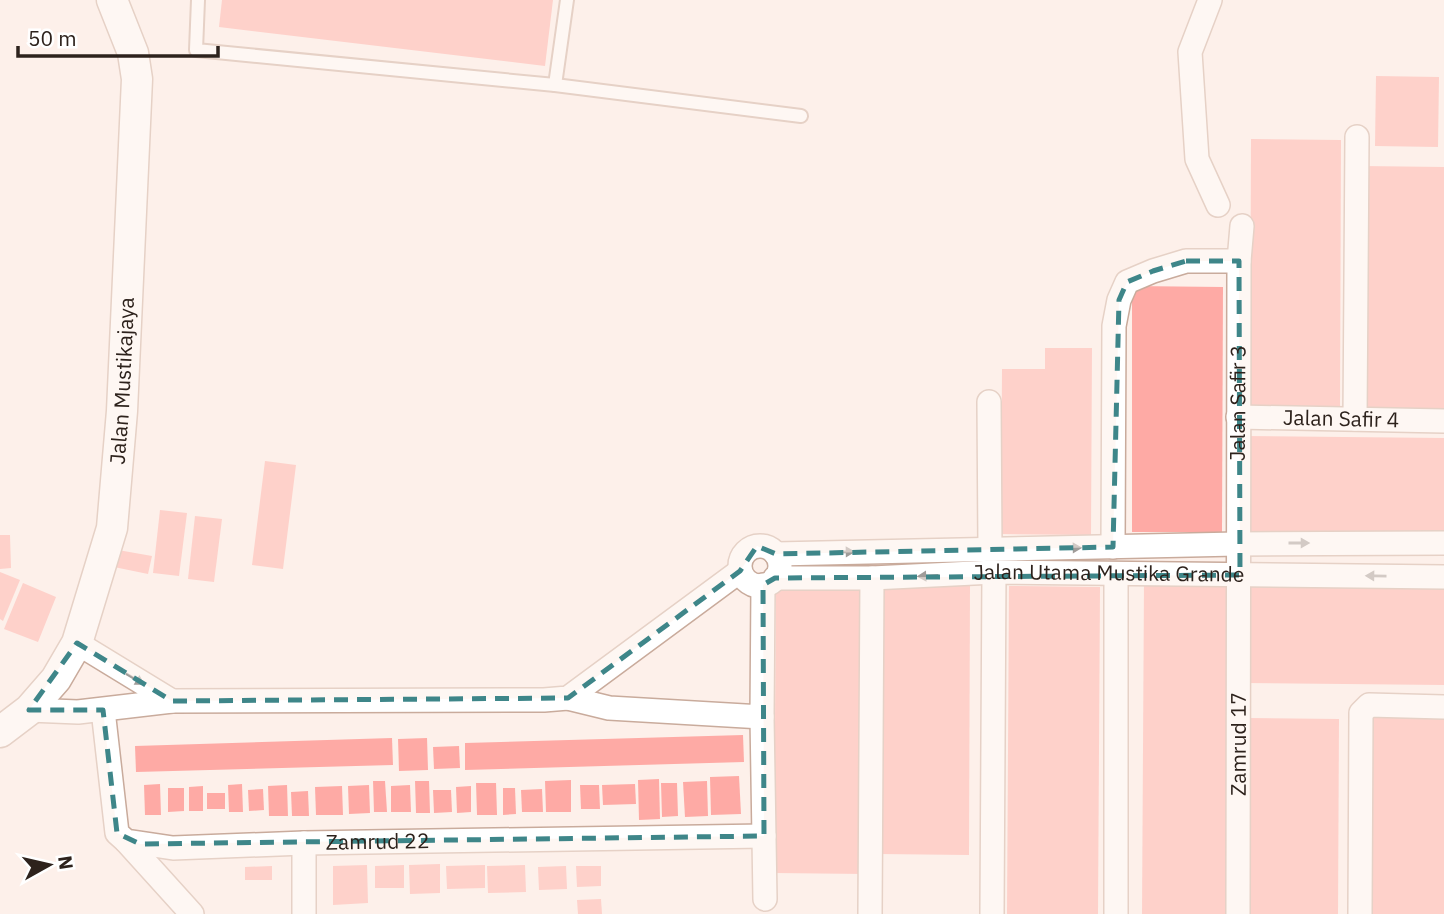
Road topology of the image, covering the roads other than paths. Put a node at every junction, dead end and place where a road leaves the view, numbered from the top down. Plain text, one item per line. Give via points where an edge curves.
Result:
1 (112, 0) edge
2 (198, 0) edge
3 (567, 0) edge
4 (1210, 0) edge
5 (555, 85) junction
6 (801, 116) dead end
7 (1357, 137) dead end
8 (1218, 205) dead end
9 (1242, 226) dead end
10 (1240, 261) junction
11 (989, 402) dead end
12 (1238, 417) junction
13 (1355, 419) junction
14 (1444, 421) edge
15 (1444, 543) edge
16 (1237, 544) junction
17 (1113, 547) junction
18 (990, 549) junction
19 (776, 554) junction
20 (740, 571) junction
21 (994, 572) junction
22 (1116, 574) junction
23 (1240, 575) junction
24 (1444, 577) edge
25 (872, 578) junction
26 (769, 581) junction
27 (77, 643) junction
28 (568, 698) junction
29 (172, 701) junction
30 (1444, 707) edge
31 (29, 710) junction
32 (103, 710) junction
33 (762, 717) junction
34 (0, 732) edge
35 (764, 836) junction
36 (125, 841) junction
37 (304, 842) junction
38 (765, 899) dead end
39 (992, 913) edge
40 (192, 914) edge
41 (304, 914) edge
42 (870, 914) edge
43 (1116, 914) edge
44 (1238, 914) edge
45 (1360, 914) edge

1 - 27 street, Jalan Mustikajaya via 133,53 137,79 121,411 112,528
2 - 5 lane via 196,50
3 - 5 lane
4 - 8 street via 1190,52 1197,159
5 - 6 lane
7 - 13 street
9 - 10 street, Jalan Safir 3
10 - 12 street, Jalan Safir 3
10 - 17 street via 1186,261 1153,271 1127,282 1119,300 1114,326
11 - 18 street
12 - 13 street, Jalan Safir 4
12 - 16 street, Jalan Safir 3
13 - 14 street, Jalan Safir 4
16 -> 15 street, Jalan Utama Mustika Grande
16 - 17 street, Jalan Utama Mustika Grande
16 - 23 street, Jalan Safir 3
18 -> 17 street, Jalan Utama Mustika Grande
19 -> 18 street, Jalan Utama Mustika Grande
19 - 20 street via 763,546 750,548 741,558
19 - 26 street via 779,562
20 - 26 street via 749,582
20 - 28 street
21 - 22 street, Jalan Utama Mustika Grande
21 -> 25 street, Jalan Utama Mustika Grande
21 - 39 street
22 - 23 street, Jalan Utama Mustika Grande
22 - 43 street
24 -> 23 street, Jalan Utama Mustika Grande
23 - 44 street, Zamrud 17
25 - 26 street, Jalan Utama Mustika Grande
25 - 42 street
26 - 33 street
27 -> 29 street
27 - 31 street, Jalan Mustikajaya via 56,679
28 - 29 street
28 - 33 street via 609,708
29 - 32 street
30 - 45 street via 1369,705 1361,713
31 - 32 street
31 - 34 street, Jalan Mustikajaya
32 - 36 street via 117,833
33 - 35 street
35 - 37 street, Zamrud 22
35 - 38 street
36 - 37 street, Zamrud 22 via 173,848
36 - 40 street
37 - 41 street

